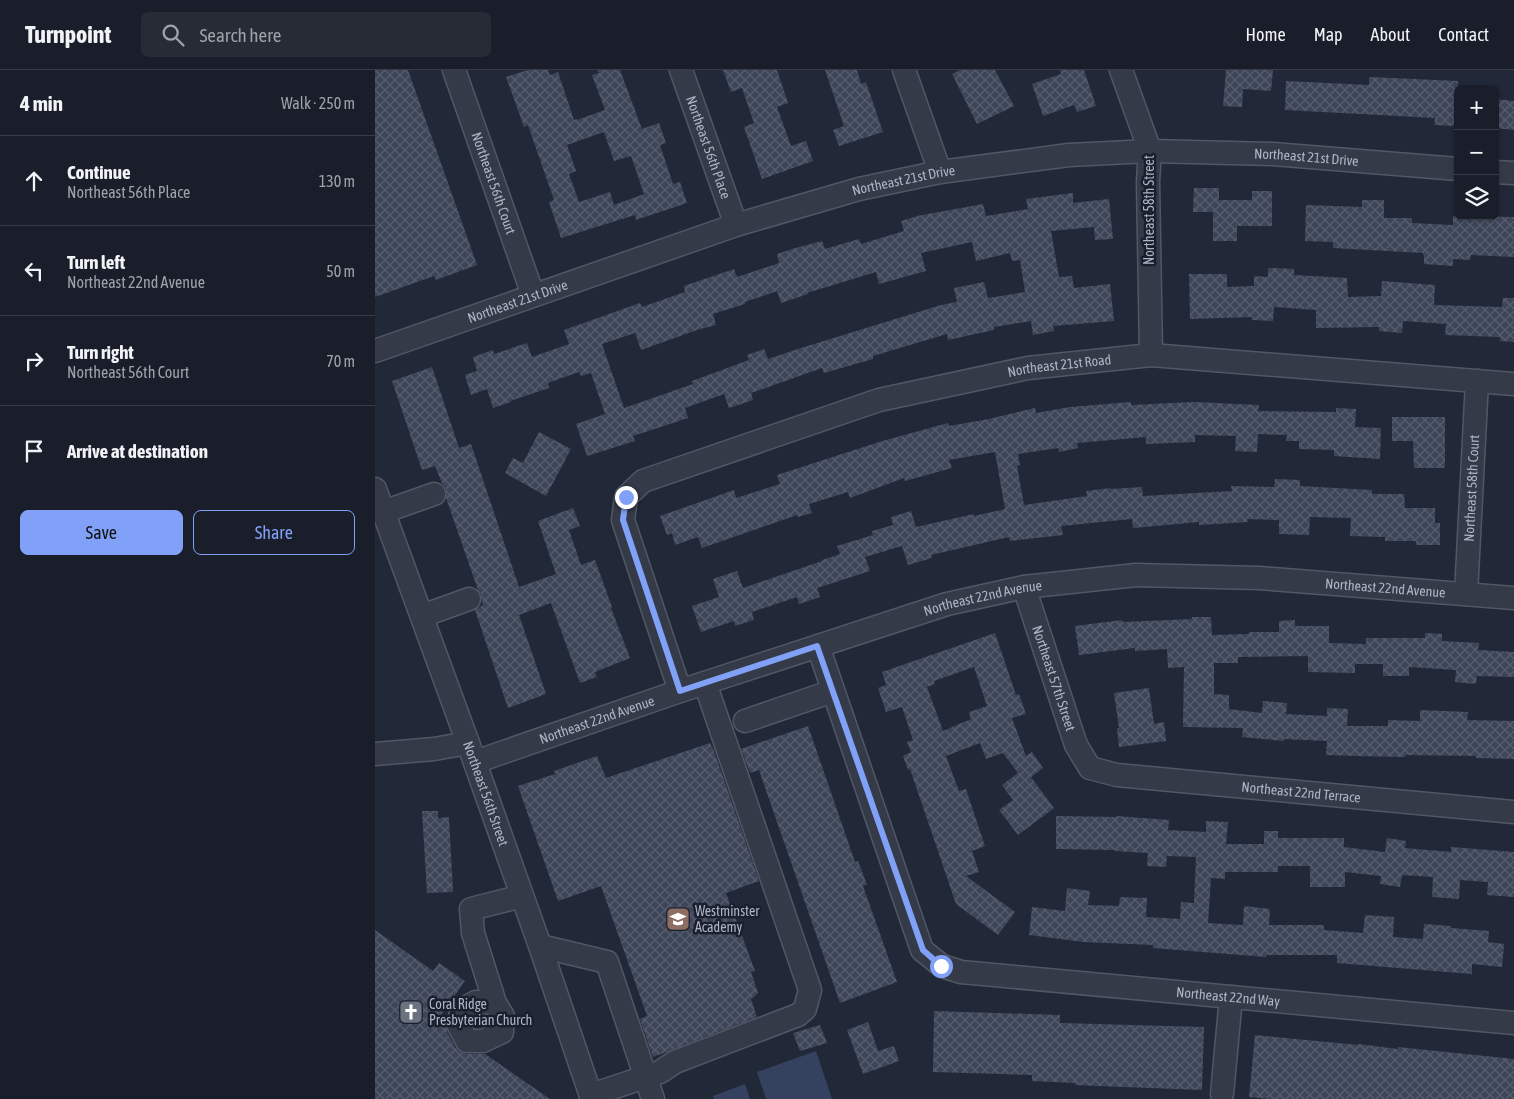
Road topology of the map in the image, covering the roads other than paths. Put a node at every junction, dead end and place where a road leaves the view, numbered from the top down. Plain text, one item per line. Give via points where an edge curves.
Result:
1 (454, 70) edge
2 (681, 70) edge
3 (904, 70) edge
4 (1121, 70) edge
5 (1150, 152) junction
6 (1454, 169) edge
7 (940, 172) junction
8 (1499, 172) edge
9 (1514, 173) edge
10 (735, 225) junction
11 (533, 295) junction
12 (375, 351) edge
13 (1151, 355) junction
14 (1477, 381) junction
15 (1514, 384) edge
16 (375, 489) edge
17 (434, 494) dead end
18 (383, 512) junction
19 (1024, 587) junction
20 (1466, 594) junction
21 (1514, 598) edge
22 (469, 599) dead end
23 (422, 616) junction
24 (817, 646) junction
25 (705, 683) junction
26 (680, 691) junction
27 (833, 691) junction
28 (745, 721) dead end
29 (472, 753) junction
30 (375, 754) edge
31 (1090, 768) joint
32 (1514, 812) edge
33 (521, 896) junction
34 (540, 946) junction
35 (1231, 997) junction
36 (495, 1003) dead end
37 (1514, 1023) edge
38 (646, 1077) junction
39 (1222, 1094) dead end
40 (591, 1097) edge
41 (653, 1099) edge

1 - 11 street, Northeast 56th Court
2 - 10 street, Northeast 56th Place
3 - 7 street
4 - 5 street, Northeast 58th Street
5 - 6 street, Northeast 21st Drive via 1273,154
5 - 7 street, Northeast 21st Drive via 1069,155
5 - 13 street, Northeast 58th Street via 1147,181
7 - 10 street, Northeast 21st Drive via 859,189
8 - 9 street
10 - 11 street, Northeast 21st Drive
11 - 12 street, Northeast 21st Drive
13 - 14 street, Northeast 21st Road
13 - 26 street, Northeast 21st Road via 1028,368 879,400 643,481 626,497 623,520
14 - 15 street, Northeast 21st Road
14 - 20 street, Northeast 58th Court
16 - 18 street, Northeast 56th Street
17 - 18 street
18 - 23 street, Northeast 56th Street
19 - 20 street, Northeast 22nd Avenue via 1136,575 1259,578
19 - 24 street, Northeast 22nd Avenue via 947,604
19 - 31 street, Northeast 57th Street via 1076,745
20 - 21 street, Northeast 22nd Avenue
22 - 23 street
23 - 29 street, Northeast 56th Street
24 - 25 street, Northeast 22nd Avenue
24 - 27 street
25 - 26 street, Northeast 22nd Avenue
25 - 38 street via 810,990 805,1009 798,1015 675,1062
26 - 29 street, Northeast 22nd Avenue
27 - 28 street
27 - 35 street, Northeast 22nd Way via 923,950 941,966 961,972
29 - 30 street, Northeast 22nd Avenue via 434,749
29 - 33 street, Northeast 56th Street
31 - 32 street, Northeast 22nd Terrace via 1117,776
33 - 34 street, Northeast 56th Street
33 - 36 street via 471,909 473,933
34 - 38 street via 607,962
34 - 40 street, Northeast 56th Street
35 - 37 street, Northeast 22nd Way
35 - 39 street
38 - 40 street
38 - 41 street

